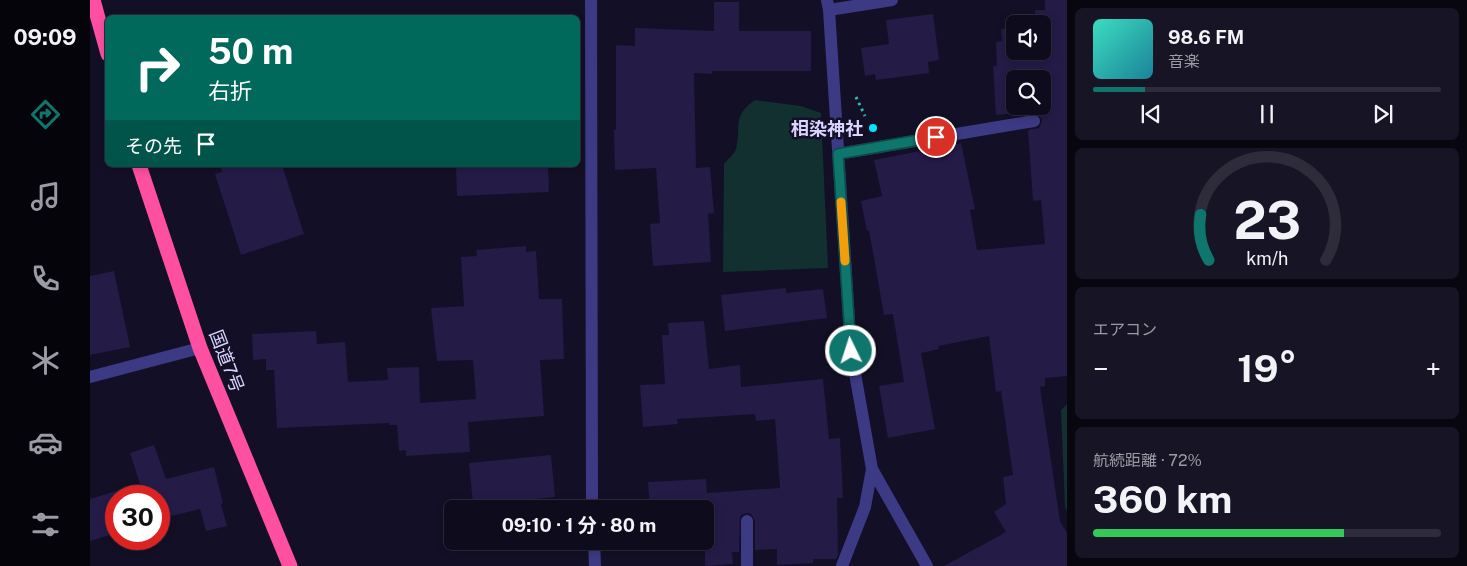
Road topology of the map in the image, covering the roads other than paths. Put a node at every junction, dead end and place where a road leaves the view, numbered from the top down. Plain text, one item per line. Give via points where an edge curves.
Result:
1 (93, 0) edge
2 (591, 0) edge
3 (892, 0) edge
4 (828, 5) edge
5 (105, 43) edge
6 (1034, 121) dead end
7 (838, 154) junction
8 (140, 167) edge
9 (200, 348) junction
10 (90, 377) edge
11 (872, 469) junction
12 (592, 500) edge
13 (747, 521) dead end
14 (594, 550) edge
15 (290, 566) edge
16 (595, 566) edge
17 (747, 566) edge
18 (842, 566) edge
19 (927, 566) edge

1 - 5 highway
2 - 12 street
3 - 4 street
4 - 7 street
6 - 7 street
7 - 11 street via 851,351
8 - 9 highway, 国道7号
9 - 10 street
9 - 15 highway, 国道7号
11 - 18 street via 865,507
11 - 19 street
13 - 17 street
14 - 16 street

